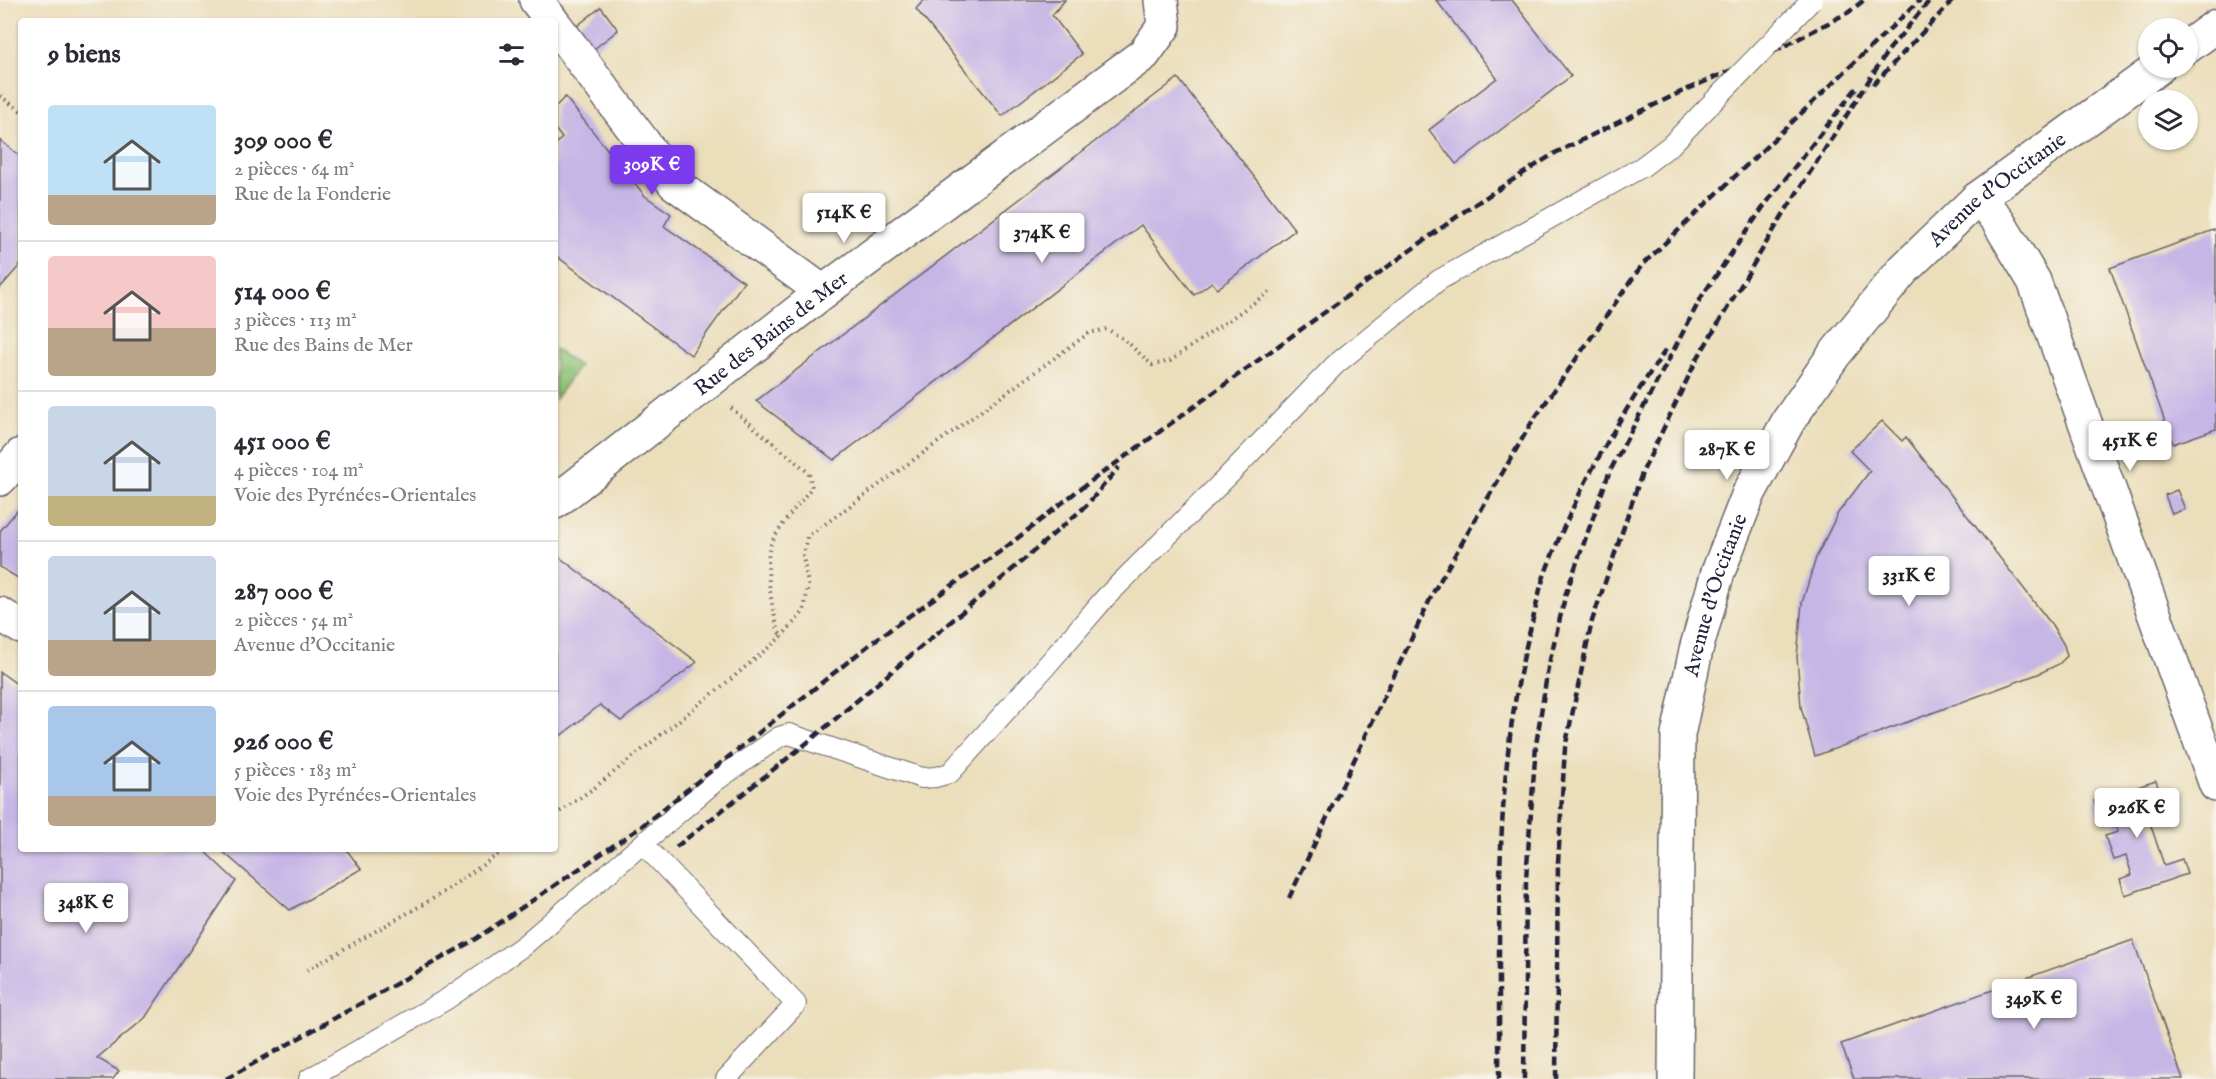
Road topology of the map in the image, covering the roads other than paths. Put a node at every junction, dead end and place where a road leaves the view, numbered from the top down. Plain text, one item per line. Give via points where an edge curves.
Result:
1 (536, 0) edge
2 (1161, 0) edge
3 (1812, 0) edge
4 (550, 18) edge
5 (2216, 26) edge
6 (558, 29) edge
7 (2198, 39) edge
8 (2144, 78) edge
9 (1977, 199) junction
10 (822, 292) junction
11 (18, 458) edge
12 (0, 479) edge
13 (558, 500) edge
14 (0, 614) edge
15 (18, 625) edge
16 (2216, 785) edge
17 (643, 844) junction
18 (309, 1079) edge
19 (726, 1079) edge
20 (1675, 1079) edge

1 - 4 street
2 - 10 street, Rue des Bains de Mer via 1164,26 1144,54
3 - 17 lane, bridge via 1671,145 1642,167 1438,280 1335,365 1105,597 950,773 922,778 789,734 717,780
5 - 7 street
6 - 10 street via 674,183
8 - 9 street, Avenue d'Occitanie
9 - 16 street via 1996,218 2034,281
9 - 20 street, Avenue d'Occitanie via 1903,270 1834,355 1789,420 1749,493 1719,572 1696,650 1678,735
10 - 13 street, Rue des Bains de Mer
11 - 12 street
14 - 15 street
17 - 18 lane via 523,946 447,999
17 - 19 lane via 796,1004

